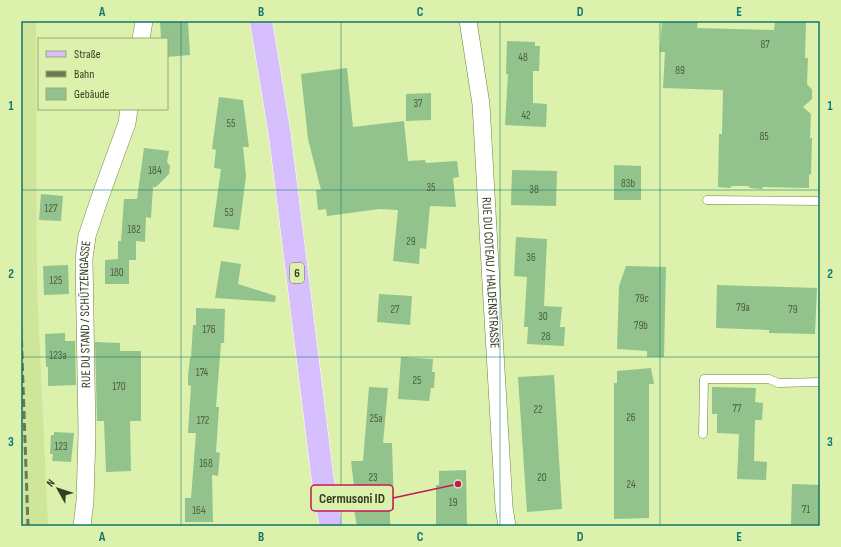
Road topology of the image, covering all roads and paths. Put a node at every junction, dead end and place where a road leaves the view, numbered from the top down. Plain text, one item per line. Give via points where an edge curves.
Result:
1 (144, 21) edge
2 (260, 21) edge
3 (468, 21) edge
4 (141, 38) edge
5 (129, 110) edge
6 (707, 200) dead end
7 (820, 201) edge
8 (820, 382) edge
9 (703, 434) dead end
10 (82, 526) edge
11 (332, 526) edge
12 (507, 526) edge

1 - 4 street
2 - 11 main road, 6 via 280,136 322,474
3 - 12 street, RUE DU COTEAU / HALDENSTRASSE via 481,104
5 - 10 street, RUE DU STAND / SCHÜTZENGASSE via 87,236 84,259 87,434
6 - 7 lane
8 - 9 lane via 778,383 769,379 704,379

